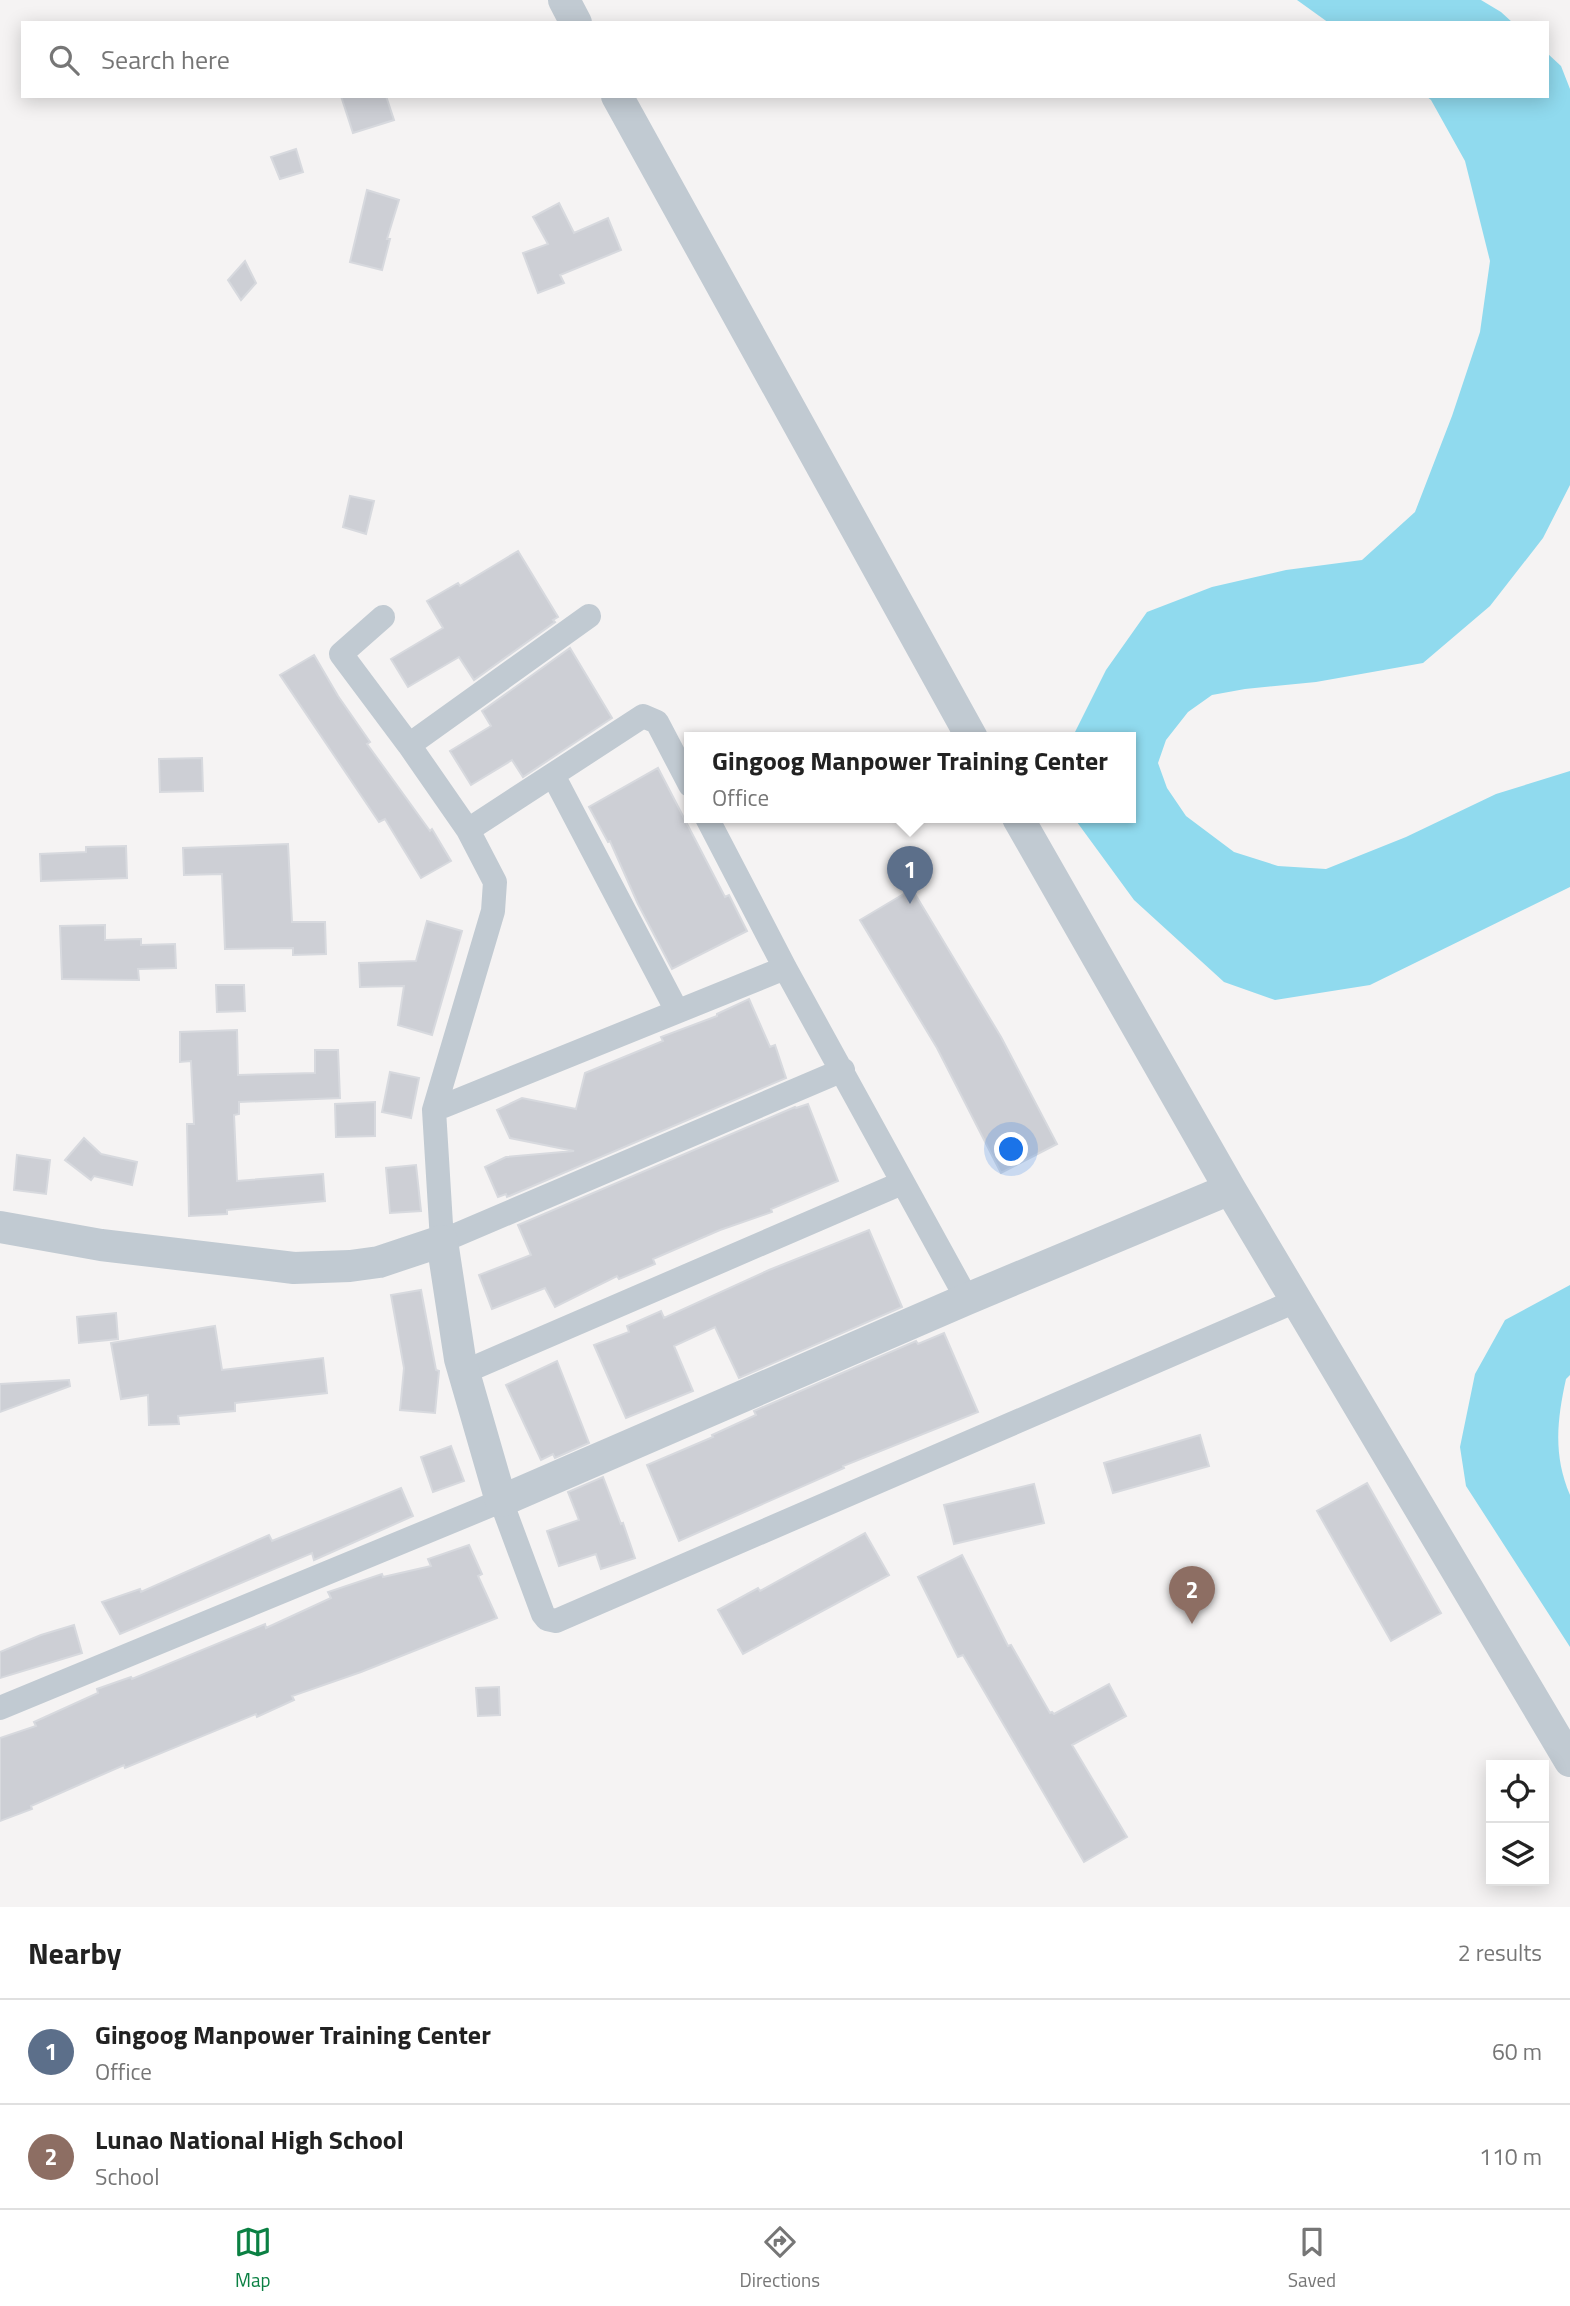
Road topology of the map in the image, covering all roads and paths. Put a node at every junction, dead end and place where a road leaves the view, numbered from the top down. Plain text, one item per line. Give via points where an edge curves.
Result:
1 (564, 0) edge
2 (575, 21) edge
3 (618, 98) edge
4 (589, 616) dead end
5 (383, 617) dead end
6 (969, 732) edge
7 (409, 746) junction
8 (684, 774) edge
9 (553, 775) junction
10 (710, 823) edge
11 (1020, 823) edge
12 (468, 830) junction
13 (785, 968) junction
14 (677, 1011) junction
15 (843, 1070) junction
16 (434, 1110) junction
17 (902, 1183) junction
18 (1230, 1189) junction
19 (0, 1227) edge
20 (442, 1241) junction
21 (967, 1299) junction
22 (1298, 1300) junction
23 (464, 1371) junction
24 (501, 1501) junction
25 (0, 1708) edge
26 (1570, 1761) edge

1 - 2 street
3 - 6 street
4 - 7 street
5 - 7 street via 341,654
7 - 12 street
8 - 9 street via 657,722 643,716
9 - 12 street
9 - 14 street
10 - 13 street
11 - 18 street
12 - 16 street via 495,882 494,911
13 - 14 street
13 - 15 street
14 - 16 street
15 - 17 street
15 - 20 street
16 - 20 street
17 - 21 street
17 - 23 street
18 - 21 street
18 - 22 street
19 - 20 street via 294,1268 379,1262
20 - 23 street
21 - 24 street
22 - 24 street via 556,1621 544,1614
22 - 26 street
23 - 24 street
24 - 25 street

